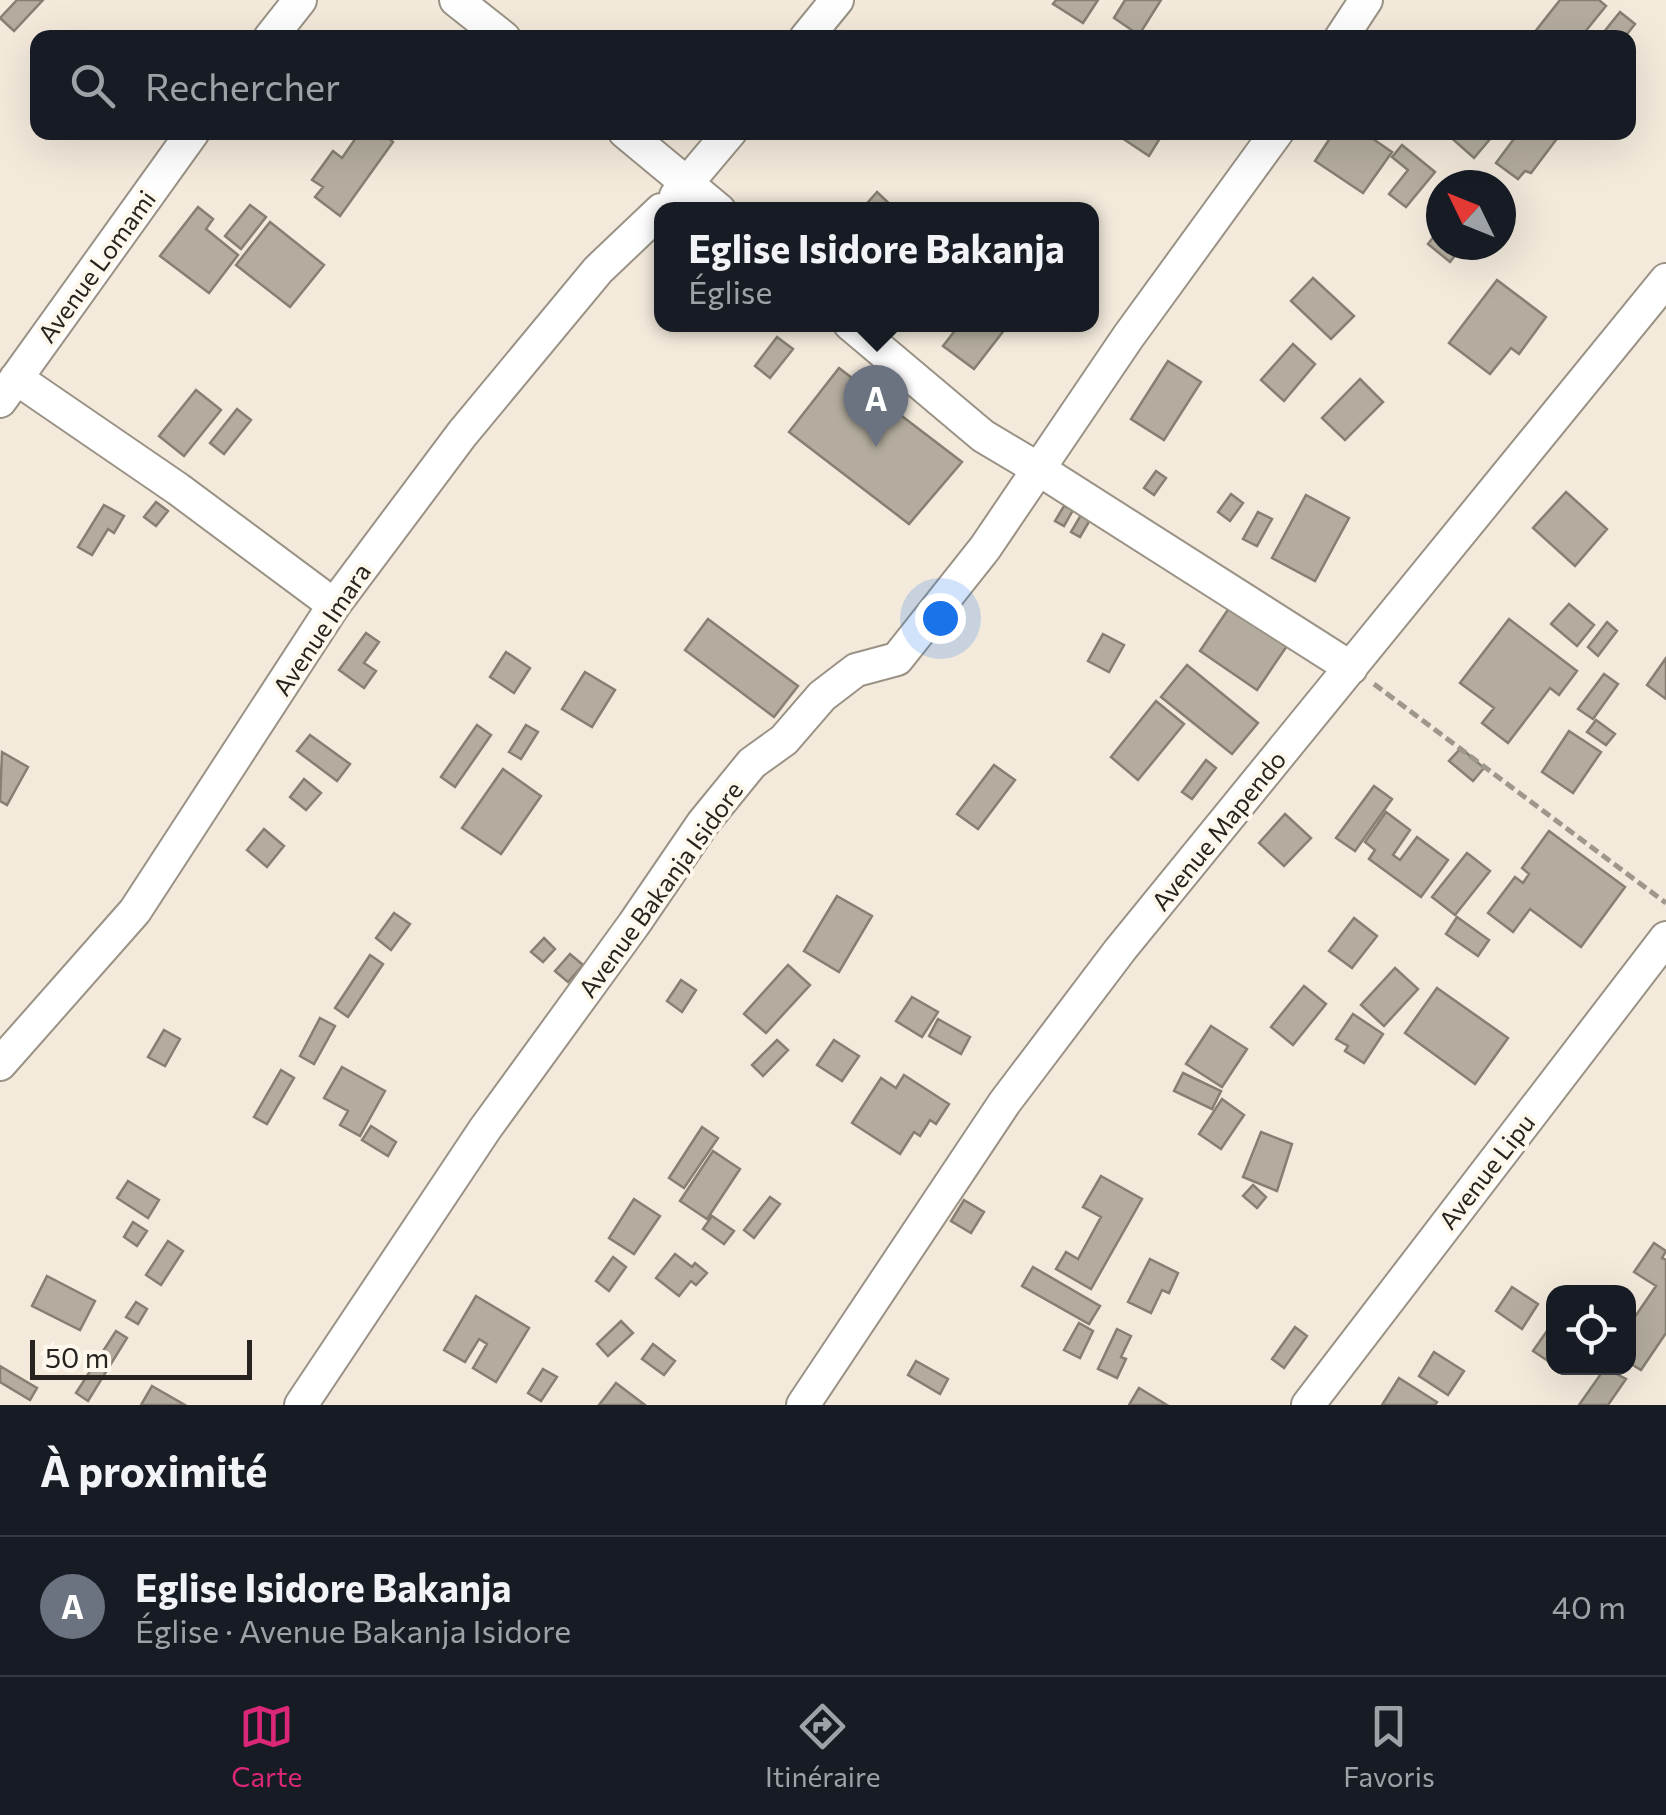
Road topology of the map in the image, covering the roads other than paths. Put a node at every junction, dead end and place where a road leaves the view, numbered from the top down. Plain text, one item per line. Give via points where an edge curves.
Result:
1 (300, 0) edge
2 (456, 0) edge
3 (836, 0) edge
4 (1366, 0) edge
5 (276, 30) edge
6 (494, 30) edge
7 (812, 30) edge
8 (1346, 30) edge
9 (187, 140) edge
10 (636, 140) edge
11 (724, 140) edge
12 (1271, 140) edge
13 (690, 183) junction
14 (670, 202) edge
15 (710, 202) edge
16 (654, 217) edge
17 (1666, 280) edge
18 (860, 332) edge
19 (8, 389) edge
20 (1040, 470) junction
21 (334, 605) junction
22 (1351, 668) junction
23 (1666, 938) edge
24 (0, 1064) edge
25 (301, 1405) edge
26 (803, 1405) edge
27 (1308, 1405) edge

1 - 5 street
2 - 6 street
3 - 7 street
4 - 8 street
9 - 19 street, Avenue Lomami
10 - 13 street
11 - 13 street, Avenue Imara
12 - 20 street, Avenue Bakanja Isidore
13 - 14 street, Avenue Imara
13 - 15 street
16 - 21 street, Avenue Imara via 598,270 462,434
17 - 22 street, Avenue Mapendo
18 - 20 street via 983,436
19 - 21 street via 178,489
20 - 22 street
20 - 25 street, Avenue Bakanja Isidore via 898,659 856,670 822,696 784,740 752,763 703,823 485,1129
21 - 24 street, Avenue Imara via 135,911
22 - 26 street, Avenue Mapendo via 1005,1102
23 - 27 street, Avenue Lipu

